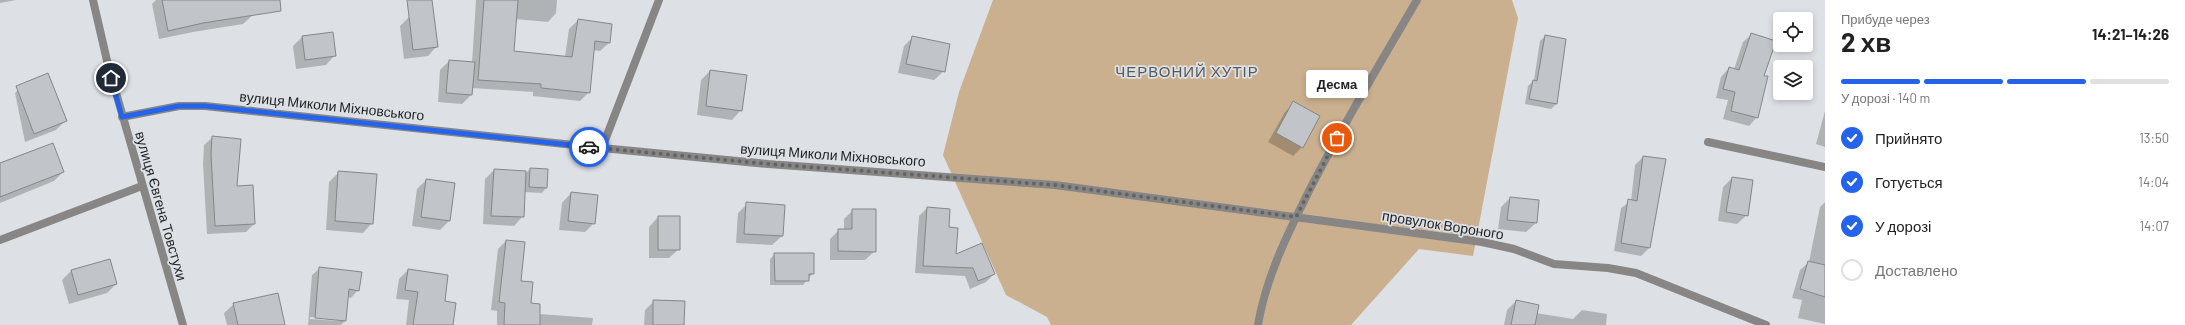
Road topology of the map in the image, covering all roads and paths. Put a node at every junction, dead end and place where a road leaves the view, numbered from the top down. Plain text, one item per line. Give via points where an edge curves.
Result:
1 (93, 0) edge
2 (659, 0) edge
3 (1417, 0) edge
4 (122, 117) junction
5 (1708, 142) dead end
6 (602, 148) junction
7 (1825, 167) edge
8 (142, 186) junction
9 (1296, 217) junction
10 (0, 240) edge
11 (183, 325) edge
12 (1258, 325) edge
13 (1766, 325) edge

1 - 4 street, вулиця Євгена Товстухи
2 - 6 street
3 - 9 street via 1357,100
4 - 6 street, вулиця Миколи Міхновського via 172,107 205,106
4 - 8 street, вулиця Євгена Товстухи
5 - 7 street
6 - 9 street, вулиця Миколи Міхновського via 768,164 1055,185
8 - 10 street
8 - 11 street, вулиця Євгена Товстухи
9 - 12 street via 1280,250
9 - 13 street, провулок Вороного via 1482,242 1554,264 1636,273

